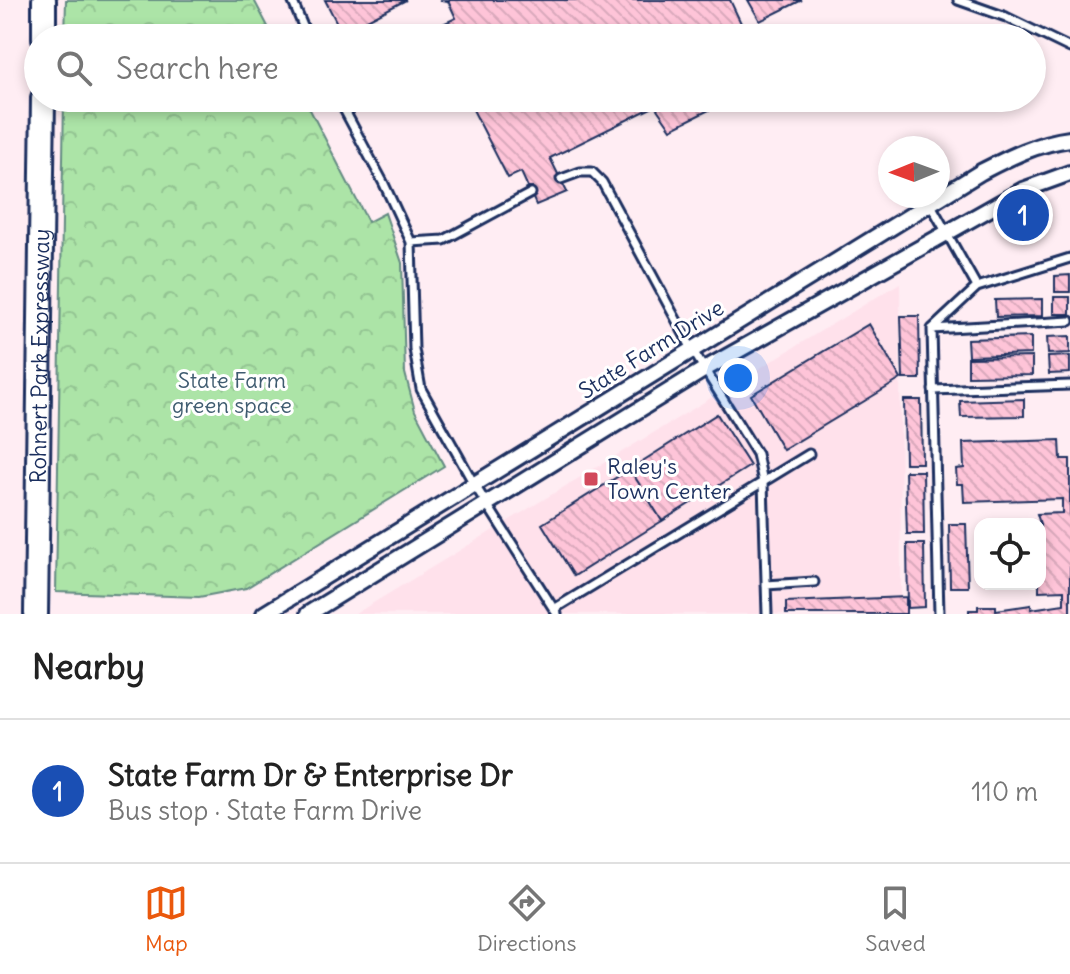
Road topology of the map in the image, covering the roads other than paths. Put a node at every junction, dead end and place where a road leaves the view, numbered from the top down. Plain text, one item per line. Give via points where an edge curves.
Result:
1 (44, 0) edge
2 (292, 0) edge
3 (958, 0) edge
4 (44, 24) edge
5 (302, 24) edge
6 (1016, 24) edge
7 (1046, 36) edge
8 (1069, 46) edge
9 (43, 112) edge
10 (345, 112) edge
11 (1070, 139) edge
12 (1070, 173) edge
13 (561, 179) dead end
14 (950, 191) edge
15 (531, 193) dead end
16 (922, 208) edge
17 (933, 208) edge
18 (947, 233) junction
19 (411, 242) junction
20 (1070, 258) edge
21 (977, 287) junction
22 (1070, 321) edge
23 (932, 329) junction
24 (692, 349) junction
25 (705, 369) junction
26 (1070, 385) edge
27 (933, 390) junction
28 (809, 454) dead end
29 (763, 482) junction
30 (474, 484) junction
31 (488, 503) junction
32 (814, 582) dead end
33 (766, 585) junction
34 (556, 611) edge
35 (36, 614) edge
36 (264, 614) edge
37 (308, 614) edge
38 (767, 614) edge
39 (939, 614) edge

1 - 4 main road
2 - 5 lane
3 - 6 lane
7 - 8 lane
9 - 35 main road, Rohnert Park Expressway
10 - 19 lane
11 - 14 street, State Farm Drive via 1013,155
12 - 18 street, State Farm Drive via 1023,190
13 - 24 lane via 592,172 602,182
15 - 19 lane via 444,240
16 - 24 street, State Farm Drive
17 - 18 lane
18 - 21 lane
18 - 25 street, State Farm Drive
19 - 30 lane via 414,349 421,389
20 - 21 lane
21 - 23 lane
22 - 23 lane
23 - 27 lane
24 - 25 lane
24 - 30 street, State Farm Drive
25 - 29 lane via 757,454
25 - 31 street, State Farm Drive
26 - 27 lane
27 - 39 lane
28 - 29 lane
29 - 33 lane
29 - 34 lane
30 - 31 lane
30 - 36 street, State Farm Drive
31 - 34 lane
31 - 37 street, State Farm Drive
32 - 33 lane
33 - 38 lane

